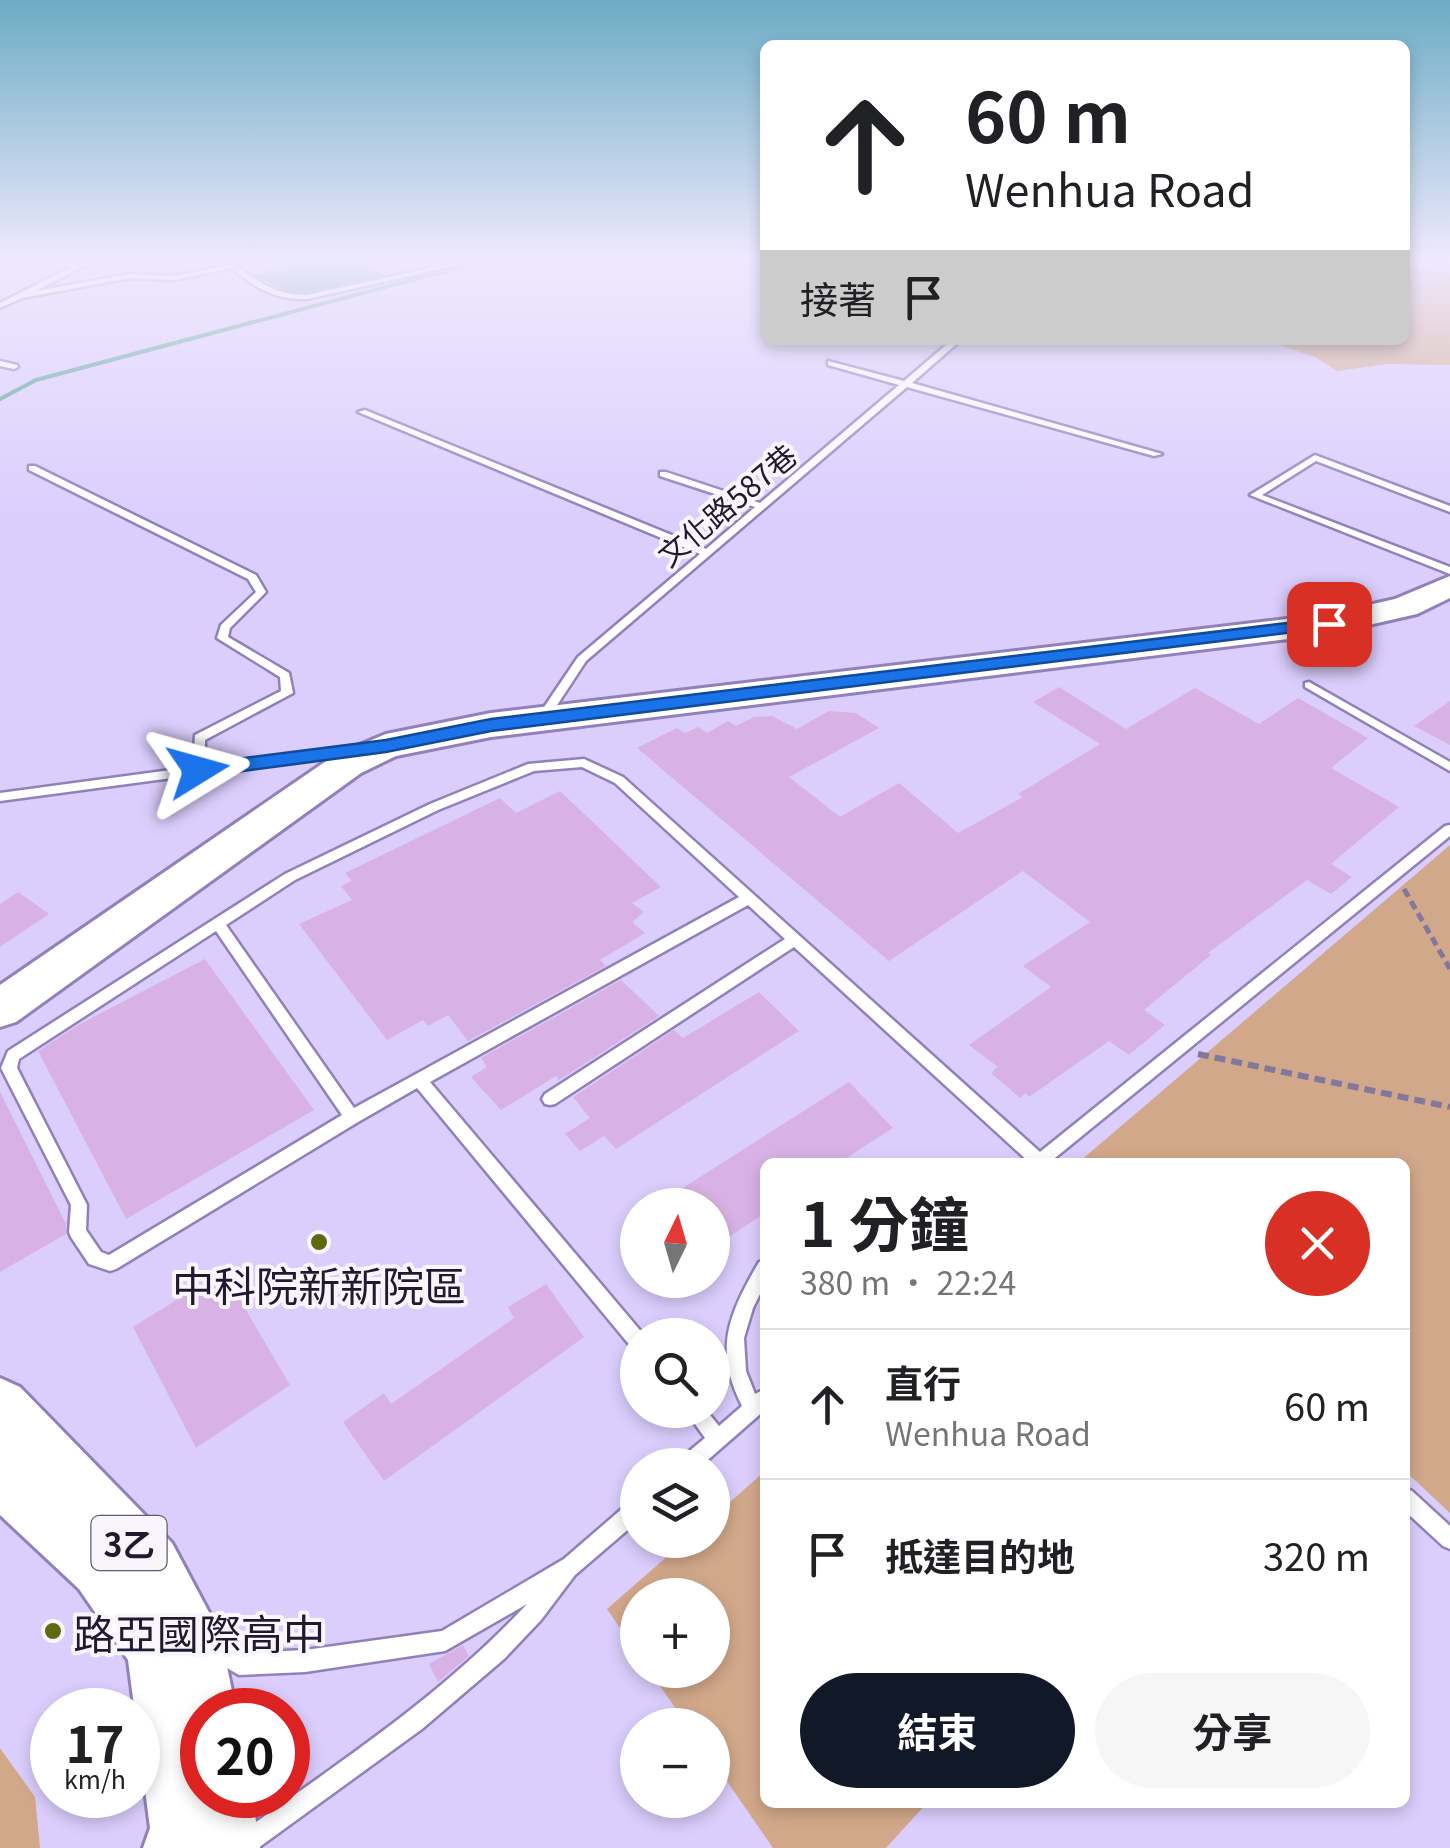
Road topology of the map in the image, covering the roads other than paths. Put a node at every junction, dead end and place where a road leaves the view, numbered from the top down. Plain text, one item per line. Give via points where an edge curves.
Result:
1 (948, 347) edge
2 (0, 362) edge
3 (831, 364) dead end
4 (14, 367) dead end
5 (909, 383) junction
6 (362, 412) dead end
7 (1157, 454) dead end
8 (32, 468) dead end
9 (663, 474) dead end
10 (760, 506) junction
11 (1450, 509) edge
12 (705, 552) junction
13 (1450, 572) edge
14 (1450, 586) edge
15 (1308, 685) dead end
16 (542, 720) junction
17 (386, 746) junction
18 (1450, 767) edge
19 (198, 770) junction
20 (0, 797) edge
21 (1450, 829) edge
22 (747, 899) junction
23 (218, 924) junction
24 (793, 940) junction
25 (0, 1009) edge
26 (421, 1082) junction
27 (550, 1099) dead end
28 (352, 1117) junction
29 (1036, 1158) edge
30 (1045, 1158) edge
31 (760, 1279) edge
32 (620, 1320) edge
33 (759, 1404) edge
34 (0, 1407) edge
35 (709, 1428) edge
36 (718, 1439) junction
37 (708, 1448) edge
38 (0, 1474) edge
39 (1410, 1503) edge
40 (620, 1524) edge
41 (1450, 1539) edge
42 (571, 1566) junction
43 (188, 1633) junction
44 (199, 1688) edge
45 (220, 1818) edge
46 (178, 1848) edge
47 (224, 1848) edge
48 (239, 1848) edge

1 - 5 lane, 文化路587巷
2 - 4 lane
3 - 5 lane
5 - 7 lane
5 - 10 lane, 文化路587巷
6 - 12 lane
8 - 19 lane via 252,577 262,592 222,638 284,676 286,693 199,738
9 - 10 lane
10 - 12 lane, 文化路587巷
11 - 13 lane via 1315,458 1256,495
12 - 16 lane, 文化路587巷 via 582,659
14 - 16 main road via 1405,608 1329,624
15 - 18 lane
16 - 17 main road
17 - 19 lane
17 - 25 main road via 294,798
19 - 20 lane
21 - 30 lane
22 - 23 lane via 619,780 584,763 532,766 434,807 290,877
22 - 24 lane
22 - 26 lane
23 - 28 lane
23 - 28 lane via 13,1054 8,1068 80,1205 77,1232 95,1258 110,1263
24 - 27 lane
24 - 29 lane
26 - 28 lane
26 - 32 lane
31 - 33 lane via 732,1338 734,1377
33 - 36 lane
34 - 43 main road, 3乙 via 150,1565
35 - 36 lane
36 - 37 lane
38 - 46 main road, 3乙 via 102,1567 159,1649 184,1828
39 - 41 lane
40 - 42 lane
42 - 43 lane via 445,1640 239,1664
42 - 48 lane via 531,1621 469,1680
43 - 44 main road, 3乙
45 - 47 main road

